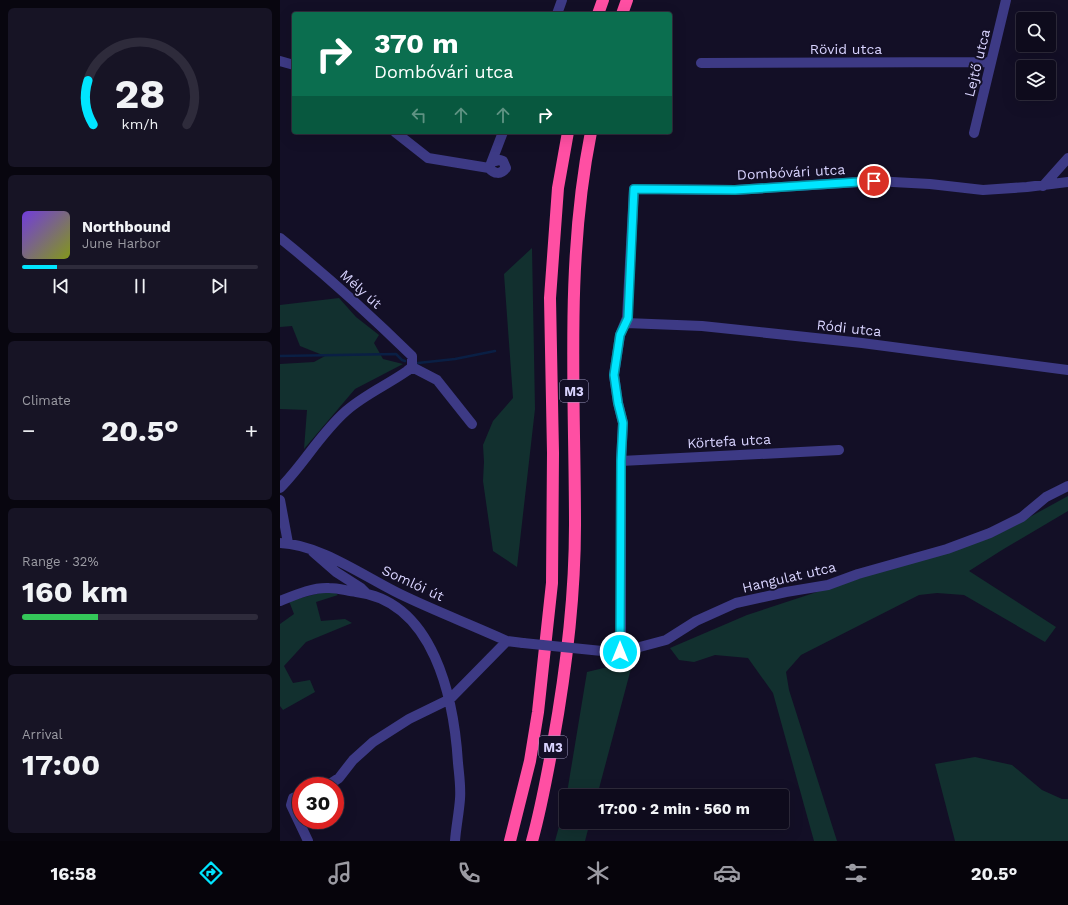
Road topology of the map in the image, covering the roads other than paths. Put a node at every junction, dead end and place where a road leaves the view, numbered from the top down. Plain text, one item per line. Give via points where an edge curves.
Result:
1 (562, 0) edge
2 (603, 0) edge
3 (627, 0) edge
4 (1006, 0) edge
5 (557, 12) edge
6 (599, 12) edge
7 (623, 12) edge
8 (280, 61) edge
9 (991, 62) junction
10 (701, 63) dead end
11 (292, 64) edge
12 (974, 133) dead end
13 (398, 134) edge
14 (502, 134) edge
15 (568, 134) edge
16 (591, 134) edge
17 (1068, 158) edge
18 (1068, 182) edge
19 (1043, 186) junction
20 (280, 238) edge
21 (626, 323) junction
22 (412, 367) junction
23 (1068, 370) edge
24 (472, 424) dead end
25 (839, 450) dead end
26 (621, 461) junction
27 (1068, 486) edge
28 (280, 488) edge
29 (280, 500) edge
30 (284, 543) edge
31 (309, 548) junction
32 (366, 593) junction
33 (280, 601) edge
34 (507, 642) junction
35 (620, 652) junction
36 (450, 698) junction
37 (340, 777) edge
38 (302, 829) edge
39 (308, 841) edge
40 (455, 841) edge
41 (510, 841) edge
42 (532, 841) edge

1 - 5 street
2 - 6 highway
3 - 7 highway
4 - 9 street, Lejtő utca
8 - 11 street
9 - 10 street, Rövid utca
9 - 12 street, Lejtő utca
13 - 14 street via 428,158 490,165
15 - 41 highway, M3 via 558,195 550,298 553,453 551,591 530,761
16 - 42 highway, M3 via 578,223 574,283 573,592 568,652 549,767
17 - 19 street
18 - 19 street, Dombóvári utca
19 - 21 street, Dombóvári utca via 983,190 874,181 735,190 634,189
20 - 22 street, Mély út via 376,320 412,356
21 - 23 street, Ródi utca via 702,326 801,336
21 - 26 street via 620,335 614,375 623,423
22 - 24 street via 437,380
22 - 28 street via 346,411
25 - 26 street, Körtefa utca
26 - 35 street
27 - 35 street, Hangulat utca via 1046,497 1022,517 990,533 947,549 828,585 736,603 696,621 666,640
29 - 30 street
30 - 31 street, Somlói út
31 - 32 street, Somlói út via 327,565
31 - 34 street, Somlói út via 413,600
32 - 33 street, Somlói út via 318,588
32 - 36 street, Somlói út via 396,607 421,634 437,660
34 - 35 street, Hangulat utca, bridge
34 - 36 street
36 - 37 street via 409,719 373,742 352,760
36 - 40 street, Somlói út via 461,798
38 - 39 street

